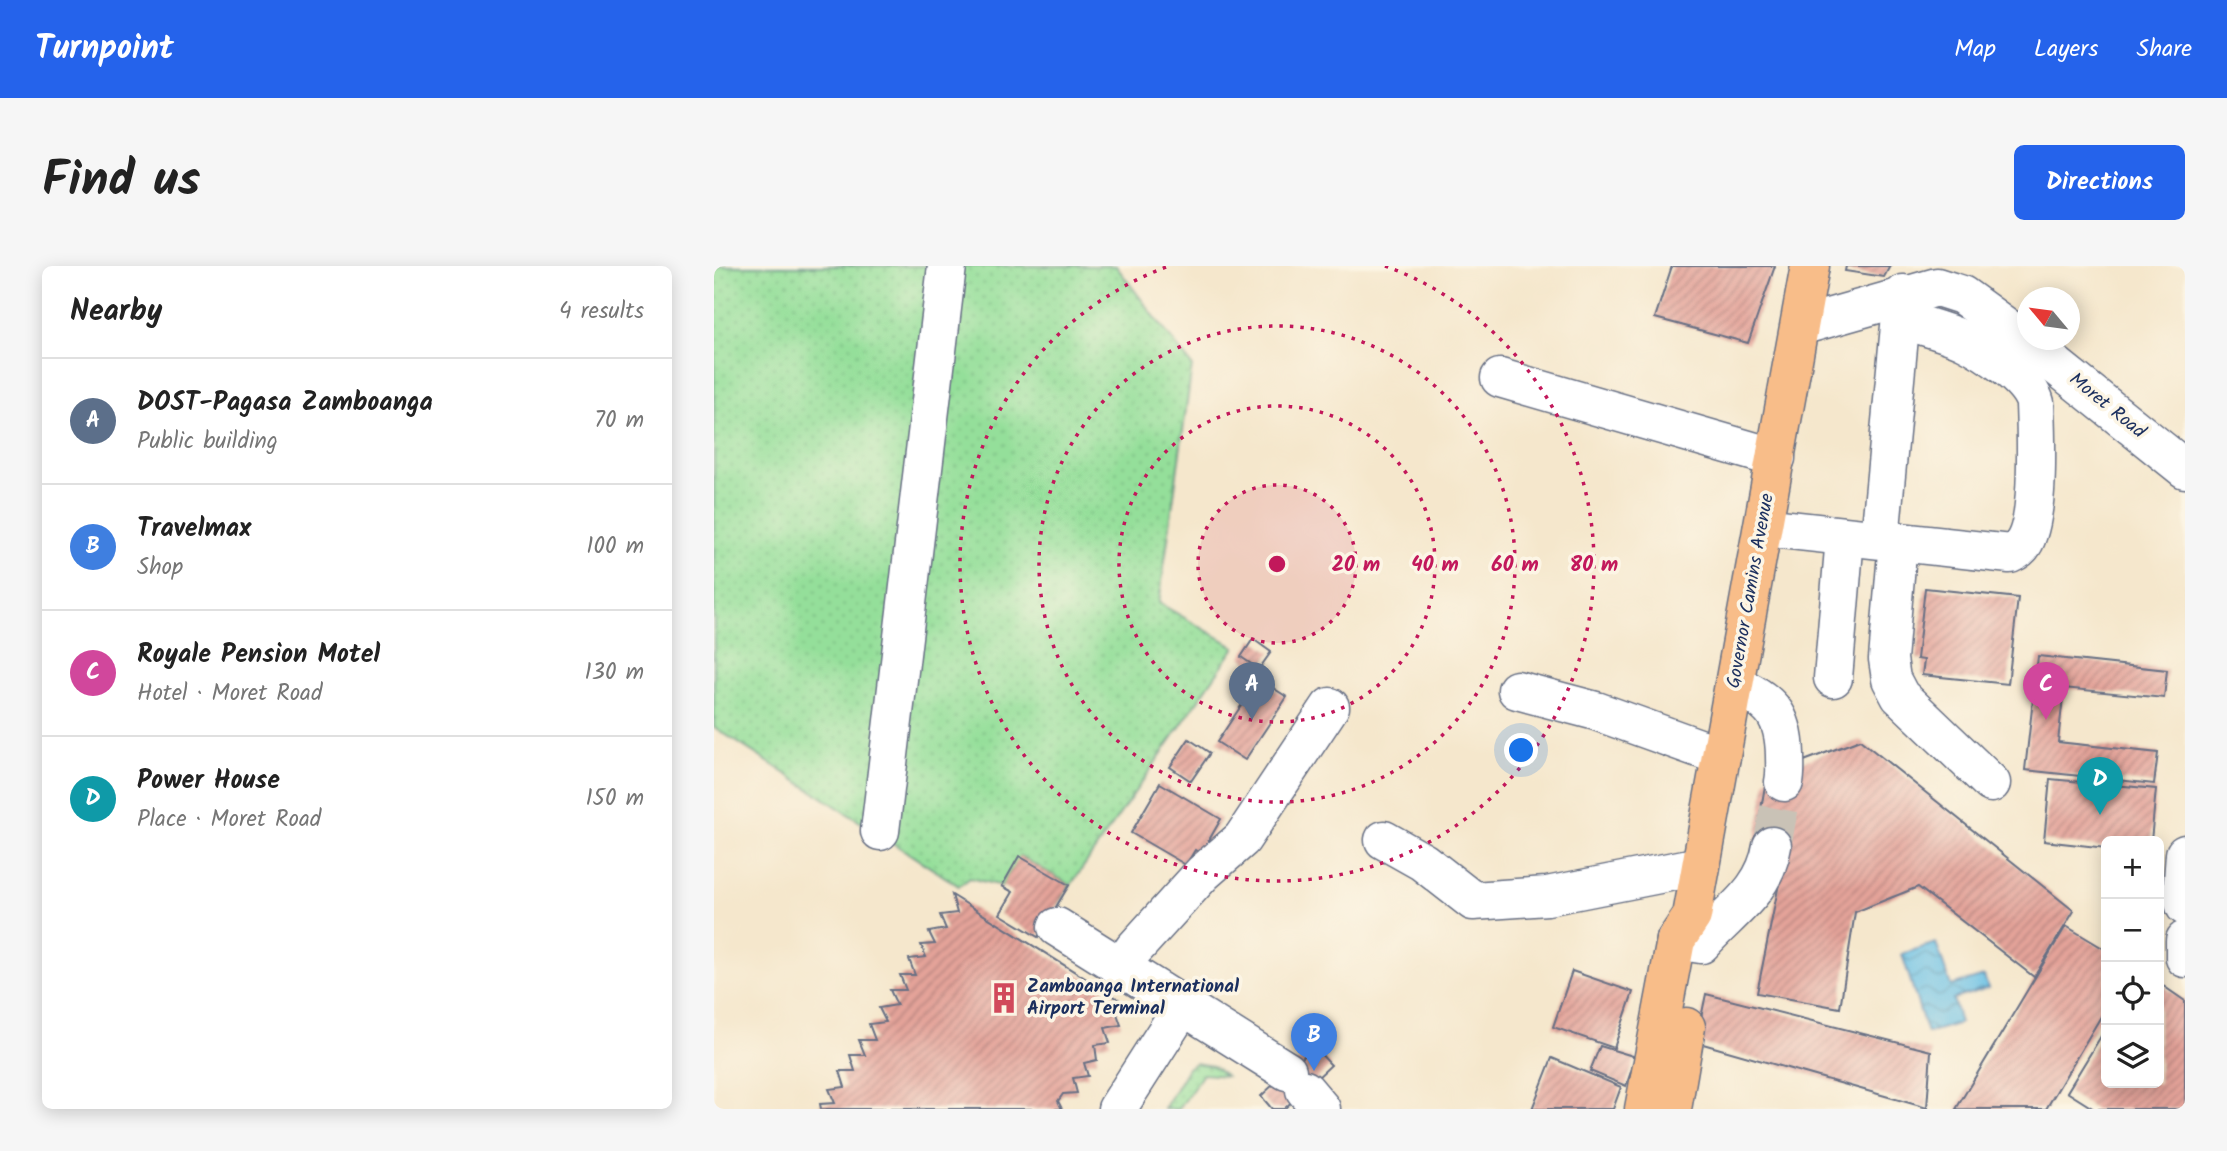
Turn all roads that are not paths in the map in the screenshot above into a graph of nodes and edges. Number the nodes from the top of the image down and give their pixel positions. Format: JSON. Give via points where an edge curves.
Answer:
{"nodes":[{"id":1,"x":947,"y":266,"type":"edge"},
{"id":2,"x":1810,"y":266,"type":"edge"},
{"id":3,"x":1907,"y":294,"type":"edge"},
{"id":4,"x":1800,"y":326,"type":"junction"},
{"id":5,"x":1500,"y":378,"type":"dead end"},
{"id":6,"x":1776,"y":458,"type":"junction"},
{"id":7,"x":2185,"y":469,"type":"edge"},
{"id":8,"x":1763,"y":527,"type":"junction"},
{"id":9,"x":1874,"y":539,"type":"junction"},
{"id":10,"x":1833,"y":678,"type":"dead end"},
{"id":11,"x":1734,"y":684,"type":"junction"},
{"id":12,"x":1517,"y":690,"type":"dead end"},
{"id":13,"x":1330,"y":707,"type":"dead end"},
{"id":14,"x":1721,"y":756,"type":"junction"},
{"id":15,"x":1784,"y":782,"type":"tunnel mouth"},
{"id":16,"x":1990,"y":783,"type":"dead end"},
{"id":17,"x":880,"y":831,"type":"dead end"},
{"id":18,"x":1384,"y":840,"type":"dead end"},
{"id":19,"x":1772,"y":846,"type":"tunnel mouth"},
{"id":20,"x":2185,"y":855,"type":"edge"},
{"id":21,"x":1700,"y":866,"type":"junction"},
{"id":22,"x":2185,"y":906,"type":"edge"},
{"id":23,"x":1057,"y":927,"type":"dead end"},
{"id":24,"x":1689,"y":933,"type":"junction"},
{"id":25,"x":2185,"y":940,"type":"edge"},
{"id":26,"x":2185,"y":958,"type":"edge"},
{"id":27,"x":1121,"y":967,"type":"junction"},
{"id":28,"x":1182,"y":1006,"type":"junction"},
{"id":29,"x":1304,"y":1090,"type":"edge"},
{"id":30,"x":1117,"y":1109,"type":"edge"},
{"id":31,"x":1644,"y":1109,"type":"edge"},
{"id":32,"x":1672,"y":1109,"type":"edge"}],
"edges":[{"from":1,"to":17,"type":"street"},
{"from":2,"to":4,"type":"main road","name":"Governor Camins Avenue"},
{"from":3,"to":4,"type":"street","name":"Moret Road"},
{"from":3,"to":7,"type":"street","name":"Moret Road","via":[[1937,288],[1962,295]]},
{"from":3,"to":9,"type":"street"},
{"from":3,"to":9,"type":"street","via":[[2020,378],[2033,393],[2036,478],[2029,531],[2023,544],[2010,554]]},
{"from":4,"to":6,"type":"main road","name":"Governor Camins Avenue"},
{"from":5,"to":6,"type":"street"},
{"from":6,"to":8,"type":"main road","name":"Governor Camins Avenue"},
{"from":8,"to":9,"type":"street"},
{"from":8,"to":11,"type":"main road","name":"Governor Camins Avenue"},
{"from":9,"to":10,"type":"street"},
{"from":9,"to":16,"type":"street","via":[[1891,679],[1900,696]]},
{"from":11,"to":14,"type":"main road","name":"Governor Camins Avenue"},
{"from":11,"to":15,"type":"street","via":[[1767,704],[1780,720]]},
{"from":12,"to":14,"type":"street","via":[[1596,711]]},
{"from":13,"to":27,"type":"street","via":[[1242,839],[1203,873]]},
{"from":14,"to":21,"type":"main road","name":"Governor Camins Avenue"},
{"from":18,"to":21,"type":"street","via":[[1423,862],[1473,901],[1547,896]]},
{"from":19,"to":24,"type":"street","via":[[1756,888],[1721,920]]},
{"from":20,"to":22,"type":"street"},
{"from":21,"to":24,"type":"main road","name":"Governor Camins Avenue"},
{"from":23,"to":27,"type":"street"},
{"from":24,"to":31,"type":"main road","name":"Governor Camins Avenue"},
{"from":24,"to":32,"type":"main road","name":"Governor Camins Avenue"},
{"from":25,"to":26,"type":"street"},
{"from":27,"to":28,"type":"street"},
{"from":28,"to":29,"type":"street"},
{"from":28,"to":30,"type":"street"}]}
